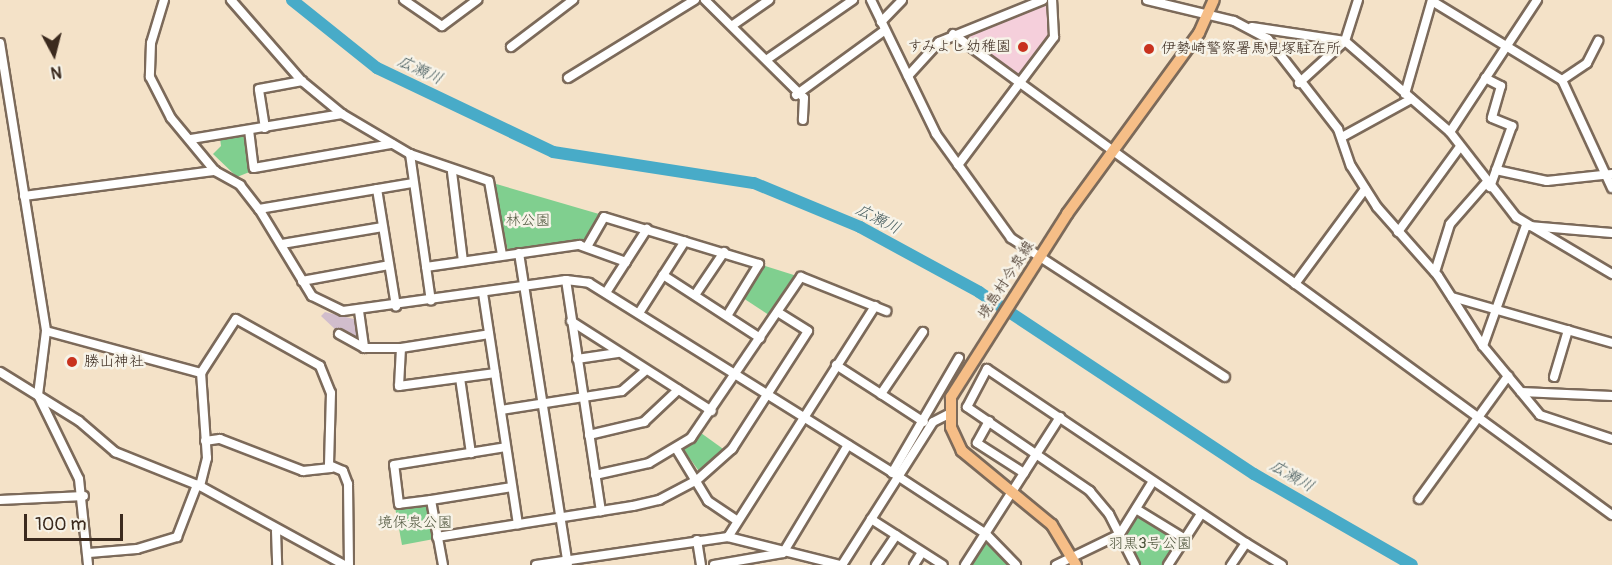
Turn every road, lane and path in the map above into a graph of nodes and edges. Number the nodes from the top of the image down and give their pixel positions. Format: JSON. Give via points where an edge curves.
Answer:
{"nodes":[{"id":1,"x":176,"y":0,"type":"edge"},
{"id":2,"x":231,"y":0,"type":"edge"},
{"id":3,"x":404,"y":0,"type":"edge"},
{"id":4,"x":477,"y":0,"type":"edge"},
{"id":5,"x":573,"y":0,"type":"edge"},
{"id":6,"x":695,"y":0,"type":"edge"},
{"id":7,"x":705,"y":0,"type":"edge"},
{"id":8,"x":769,"y":0,"type":"edge"},
{"id":9,"x":853,"y":0,"type":"edge"},
{"id":10,"x":871,"y":0,"type":"edge"},
{"id":11,"x":902,"y":0,"type":"edge"},
{"id":12,"x":1042,"y":0,"type":"edge"},
{"id":13,"x":1052,"y":0,"type":"edge"},
{"id":14,"x":1147,"y":0,"type":"edge"},
{"id":15,"x":1179,"y":0,"type":"edge"},
{"id":16,"x":1214,"y":0,"type":"edge"},
{"id":17,"x":1358,"y":0,"type":"edge"},
{"id":18,"x":1537,"y":0,"type":"edge"},
{"id":19,"x":164,"y":1,"type":"edge"},
{"id":20,"x":1432,"y":2,"type":"edge"},
{"id":21,"x":1178,"y":10,"type":"junction"},
{"id":22,"x":1208,"y":16,"type":"junction"},
{"id":23,"x":733,"y":25,"type":"junction"},
{"id":24,"x":883,"y":26,"type":"junction"},
{"id":25,"x":1252,"y":27,"type":"junction"},
{"id":26,"x":953,"y":34,"type":"junction"},
{"id":27,"x":1345,"y":41,"type":"junction"},
{"id":28,"x":1598,"y":41,"type":"dead end"},
{"id":29,"x":0,"y":43,"type":"edge"},
{"id":30,"x":511,"y":47,"type":"dead end"},
{"id":31,"x":1507,"y":47,"type":"junction"},
{"id":32,"x":769,"y":58,"type":"junction"},
{"id":33,"x":908,"y":76,"type":"junction"},
{"id":34,"x":568,"y":78,"type":"dead end"},
{"id":35,"x":1485,"y":78,"type":"junction"},
{"id":36,"x":1562,"y":80,"type":"junction"},
{"id":37,"x":302,"y":81,"type":"junction"},
{"id":38,"x":1299,"y":83,"type":"junction"},
{"id":39,"x":1018,"y":84,"type":"junction"},
{"id":40,"x":796,"y":95,"type":"junction"},
{"id":41,"x":1408,"y":97,"type":"junction"},
{"id":42,"x":342,"y":114,"type":"junction"},
{"id":43,"x":803,"y":120,"type":"dead end"},
{"id":44,"x":265,"y":128,"type":"junction"},
{"id":45,"x":249,"y":130,"type":"junction"},
{"id":46,"x":1450,"y":132,"type":"junction"},
{"id":47,"x":1342,"y":137,"type":"junction"},
{"id":48,"x":191,"y":139,"type":"junction"},
{"id":49,"x":392,"y":144,"type":"junction"},
{"id":50,"x":1459,"y":148,"type":"junction"},
{"id":51,"x":1111,"y":152,"type":"junction"},
{"id":52,"x":410,"y":154,"type":"junction"},
{"id":53,"x":958,"y":165,"type":"junction"},
{"id":54,"x":1496,"y":170,"type":"junction"},
{"id":55,"x":214,"y":171,"type":"junction"},
{"id":56,"x":452,"y":172,"type":"junction"},
{"id":57,"x":1610,"y":176,"type":"edge"},
{"id":58,"x":412,"y":183,"type":"junction"},
{"id":59,"x":1488,"y":185,"type":"junction"},
{"id":60,"x":1612,"y":188,"type":"edge"},
{"id":61,"x":377,"y":189,"type":"junction"},
{"id":62,"x":1365,"y":189,"type":"junction"},
{"id":63,"x":24,"y":196,"type":"junction"},
{"id":64,"x":259,"y":209,"type":"junction"},
{"id":65,"x":1526,"y":225,"type":"junction"},
{"id":66,"x":383,"y":227,"type":"junction"},
{"id":67,"x":647,"y":229,"type":"junction"},
{"id":68,"x":1398,"y":232,"type":"junction"},
{"id":69,"x":1612,"y":233,"type":"edge"},
{"id":70,"x":685,"y":240,"type":"junction"},
{"id":71,"x":282,"y":244,"type":"junction"},
{"id":72,"x":588,"y":245,"type":"junction"},
{"id":73,"x":724,"y":252,"type":"junction"},
{"id":74,"x":519,"y":253,"type":"junction"},
{"id":75,"x":502,"y":255,"type":"junction"},
{"id":76,"x":464,"y":261,"type":"junction"},
{"id":77,"x":1035,"y":261,"type":"junction"},
{"id":78,"x":626,"y":262,"type":"junction"},
{"id":79,"x":389,"y":265,"type":"junction"},
{"id":80,"x":426,"y":267,"type":"junction"},
{"id":81,"x":1434,"y":272,"type":"junction"},
{"id":82,"x":1612,"y":274,"type":"edge"},
{"id":83,"x":663,"y":275,"type":"junction"},
{"id":84,"x":566,"y":280,"type":"junction"},
{"id":85,"x":302,"y":281,"type":"junction"},
{"id":86,"x":1295,"y":284,"type":"junction"},
{"id":87,"x":524,"y":286,"type":"junction"},
{"id":88,"x":607,"y":291,"type":"junction"},
{"id":89,"x":483,"y":293,"type":"junction"},
{"id":90,"x":695,"y":295,"type":"junction"},
{"id":91,"x":1452,"y":297,"type":"junction"},
{"id":92,"x":431,"y":301,"type":"junction"},
{"id":93,"x":396,"y":306,"type":"junction"},
{"id":94,"x":875,"y":306,"type":"junction"},
{"id":95,"x":1496,"y":310,"type":"junction"},
{"id":96,"x":359,"y":311,"type":"junction"},
{"id":97,"x":886,"y":311,"type":"dead end"},
{"id":98,"x":777,"y":312,"type":"junction"},
{"id":99,"x":639,"y":313,"type":"junction"},
{"id":100,"x":727,"y":316,"type":"junction"},
{"id":101,"x":571,"y":321,"type":"junction"},
{"id":102,"x":1569,"y":330,"type":"junction"},
{"id":103,"x":46,"y":331,"type":"junction"},
{"id":104,"x":923,"y":332,"type":"dead end"},
{"id":105,"x":339,"y":334,"type":"dead end"},
{"id":106,"x":489,"y":334,"type":"junction"},
{"id":107,"x":759,"y":338,"type":"junction"},
{"id":108,"x":1612,"y":343,"type":"edge"},
{"id":109,"x":1483,"y":346,"type":"junction"},
{"id":110,"x":364,"y":348,"type":"junction"},
{"id":111,"x":401,"y":348,"type":"junction"},
{"id":112,"x":618,"y":353,"type":"junction"},
{"id":113,"x":959,"y":358,"type":"dead end"},
{"id":114,"x":577,"y":359,"type":"junction"},
{"id":115,"x":836,"y":365,"type":"junction"},
{"id":116,"x":646,"y":370,"type":"junction"},
{"id":117,"x":0,"y":372,"type":"edge"},
{"id":118,"x":201,"y":373,"type":"junction"},
{"id":119,"x":495,"y":373,"type":"junction"},
{"id":120,"x":736,"y":375,"type":"junction"},
{"id":121,"x":1508,"y":376,"type":"junction"},
{"id":122,"x":1225,"y":377,"type":"dead end"},
{"id":123,"x":1554,"y":377,"type":"dead end"},
{"id":124,"x":460,"y":378,"type":"junction"},
{"id":125,"x":678,"y":390,"type":"junction"},
{"id":126,"x":1521,"y":392,"type":"junction"},
{"id":127,"x":881,"y":394,"type":"junction"},
{"id":128,"x":769,"y":395,"type":"junction"},
{"id":129,"x":38,"y":396,"type":"junction"},
{"id":130,"x":1612,"y":396,"type":"edge"},
{"id":131,"x":583,"y":397,"type":"junction"},
{"id":132,"x":542,"y":404,"type":"junction"},
{"id":133,"x":501,"y":410,"type":"junction"},
{"id":134,"x":712,"y":411,"type":"junction"},
{"id":135,"x":949,"y":414,"type":"junction"},
{"id":136,"x":802,"y":417,"type":"junction"},
{"id":137,"x":1060,"y":417,"type":"junction"},
{"id":138,"x":1479,"y":417,"type":"junction"},
{"id":139,"x":989,"y":421,"type":"junction"},
{"id":140,"x":924,"y":422,"type":"junction"},
{"id":141,"x":589,"y":435,"type":"junction"},
{"id":142,"x":1612,"y":439,"type":"edge"},
{"id":143,"x":205,"y":441,"type":"junction"},
{"id":144,"x":848,"y":445,"type":"junction"},
{"id":145,"x":506,"y":447,"type":"junction"},
{"id":146,"x":677,"y":450,"type":"junction"},
{"id":147,"x":1037,"y":452,"type":"junction"},
{"id":148,"x":471,"y":453,"type":"junction"},
{"id":149,"x":331,"y":468,"type":"junction"},
{"id":150,"x":1024,"y":473,"type":"junction"},
{"id":151,"x":595,"y":475,"type":"junction"},
{"id":152,"x":896,"y":475,"type":"junction"},
{"id":153,"x":697,"y":480,"type":"junction"},
{"id":154,"x":1153,"y":481,"type":"junction"},
{"id":155,"x":199,"y":485,"type":"junction"},
{"id":156,"x":512,"y":487,"type":"junction"},
{"id":157,"x":1013,"y":489,"type":"junction"},
{"id":158,"x":84,"y":496,"type":"junction"},
{"id":159,"x":1419,"y":499,"type":"dead end"},
{"id":160,"x":0,"y":500,"type":"edge"},
{"id":161,"x":431,"y":500,"type":"junction"},
{"id":162,"x":1137,"y":508,"type":"junction"},
{"id":163,"x":601,"y":512,"type":"junction"},
{"id":164,"x":1201,"y":514,"type":"junction"},
{"id":165,"x":1612,"y":515,"type":"edge"},
{"id":166,"x":560,"y":518,"type":"junction"},
{"id":167,"x":735,"y":519,"type":"junction"},
{"id":168,"x":871,"y":519,"type":"junction"},
{"id":169,"x":518,"y":524,"type":"junction"},
{"id":170,"x":276,"y":531,"type":"junction"},
{"id":171,"x":986,"y":534,"type":"junction"},
{"id":172,"x":1120,"y":534,"type":"junction"},
{"id":173,"x":896,"y":535,"type":"junction"},
{"id":174,"x":437,"y":537,"type":"junction"},
{"id":175,"x":728,"y":537,"type":"junction"},
{"id":176,"x":1185,"y":539,"type":"junction"},
{"id":177,"x":697,"y":540,"type":"junction"},
{"id":178,"x":1246,"y":543,"type":"junction"},
{"id":179,"x":922,"y":552,"type":"junction"},
{"id":180,"x":89,"y":553,"type":"junction"},
{"id":181,"x":783,"y":553,"type":"junction"},
{"id":182,"x":1074,"y":562,"type":"edge"},
{"id":183,"x":568,"y":563,"type":"edge"},
{"id":184,"x":88,"y":565,"type":"edge"},
{"id":185,"x":277,"y":565,"type":"edge"},
{"id":186,"x":344,"y":565,"type":"edge"},
{"id":187,"x":349,"y":565,"type":"edge"},
{"id":188,"x":443,"y":565,"type":"edge"},
{"id":189,"x":536,"y":565,"type":"edge"},
{"id":190,"x":700,"y":565,"type":"edge"},
{"id":191,"x":714,"y":565,"type":"edge"},
{"id":192,"x":841,"y":565,"type":"edge"},
{"id":193,"x":876,"y":565,"type":"edge"},
{"id":194,"x":914,"y":565,"type":"edge"},
{"id":195,"x":943,"y":565,"type":"edge"},
{"id":196,"x":965,"y":565,"type":"edge"},
{"id":197,"x":1016,"y":565,"type":"edge"},
{"id":198,"x":1056,"y":565,"type":"edge"},
{"id":199,"x":1135,"y":565,"type":"edge"},
{"id":200,"x":1168,"y":565,"type":"edge"},
{"id":201,"x":1231,"y":565,"type":"edge"},
{"id":202,"x":1282,"y":565,"type":"edge"}],
"edges":[{"from":1,"to":19,"type":"street"},
{"from":2,"to":37,"type":"street"},
{"from":3,"to":4,"type":"street","via":[[442,26]]},
{"from":5,"to":30,"type":"street"},
{"from":6,"to":34,"type":"street"},
{"from":7,"to":23,"type":"street"},
{"from":8,"to":23,"type":"street"},
{"from":9,"to":32,"type":"street"},
{"from":10,"to":24,"type":"street"},
{"from":11,"to":24,"type":"street"},
{"from":12,"to":26,"type":"street"},
{"from":13,"to":39,"type":"street","via":[[1054,37]]},
{"from":14,"to":21,"type":"street"},
{"from":15,"to":21,"type":"street"},
{"from":16,"to":22,"type":"main road","name":"境島村今泉線"},
{"from":17,"to":27,"type":"street"},
{"from":18,"to":31,"type":"street"},
{"from":19,"to":48,"type":"street","via":[[151,43],[150,77],[171,118]]},
{"from":20,"to":31,"type":"street"},
{"from":20,"to":41,"type":"street"},
{"from":21,"to":22,"type":"street"},
{"from":22,"to":25,"type":"street"},
{"from":22,"to":51,"type":"main road","name":"境島村今泉線"},
{"from":23,"to":32,"type":"street"},
{"from":24,"to":33,"type":"street"},
{"from":24,"to":40,"type":"street"},
{"from":25,"to":27,"type":"street"},
{"from":25,"to":38,"type":"street","via":[[1268,39]]},
{"from":26,"to":33,"type":"street","via":[[939,42]]},
{"from":26,"to":39,"type":"street"},
{"from":27,"to":38,"type":"street"},
{"from":27,"to":41,"type":"street"},
{"from":28,"to":36,"type":"street","via":[[1587,63]]},
{"from":29,"to":63,"type":"street"},
{"from":31,"to":35,"type":"street"},
{"from":31,"to":36,"type":"street"},
{"from":32,"to":40,"type":"street"},
{"from":33,"to":53,"type":"street"},
{"from":35,"to":46,"type":"street"},
{"from":35,"to":54,"type":"street","via":[[1501,86],[1492,118],[1512,126]]},
{"from":36,"to":57,"type":"street"},
{"from":37,"to":42,"type":"street"},
{"from":37,"to":44,"type":"street","via":[[259,89]]},
{"from":38,"to":47,"type":"street"},
{"from":39,"to":51,"type":"street"},
{"from":39,"to":53,"type":"street"},
{"from":40,"to":43,"type":"street","via":[[804,98]]},
{"from":41,"to":46,"type":"street"},
{"from":41,"to":47,"type":"street"},
{"from":42,"to":44,"type":"street"},
{"from":42,"to":49,"type":"street"},
{"from":44,"to":45,"type":"street"},
{"from":45,"to":48,"type":"street"},
{"from":45,"to":49,"type":"street","via":[[254,168]]},
{"from":46,"to":50,"type":"street"},
{"from":47,"to":62,"type":"street"},
{"from":48,"to":55,"type":"street"},
{"from":49,"to":52,"type":"street"},
{"from":50,"to":59,"type":"street"},
{"from":50,"to":68,"type":"street"},
{"from":51,"to":77,"type":"main road","name":"境島村今泉線"},
{"from":51,"to":86,"type":"street"},
{"from":52,"to":56,"type":"street"},
{"from":52,"to":58,"type":"street"},
{"from":53,"to":77,"type":"street","via":[[1011,238]]},
{"from":54,"to":57,"type":"street","via":[[1547,181]]},
{"from":54,"to":59,"type":"street"},
{"from":55,"to":63,"type":"street"},
{"from":55,"to":64,"type":"street","via":[[240,185]]},
{"from":56,"to":75,"type":"street","via":[[489,182]]},
{"from":56,"to":76,"type":"street"},
{"from":57,"to":60,"type":"street"},
{"from":58,"to":61,"type":"street"},
{"from":58,"to":80,"type":"street"},
{"from":59,"to":65,"type":"street"},
{"from":59,"to":81,"type":"street","via":[[1450,224]]},
{"from":61,"to":64,"type":"street"},
{"from":61,"to":66,"type":"street"},
{"from":62,"to":68,"type":"street"},
{"from":62,"to":86,"type":"street"},
{"from":63,"to":103,"type":"street"},
{"from":64,"to":71,"type":"street"},
{"from":65,"to":69,"type":"street"},
{"from":65,"to":82,"type":"street"},
{"from":65,"to":95,"type":"street"},
{"from":66,"to":71,"type":"street"},
{"from":66,"to":79,"type":"street"},
{"from":67,"to":70,"type":"street"},
{"from":67,"to":72,"type":"street","via":[[604,217]]},
{"from":67,"to":78,"type":"street"},
{"from":68,"to":81,"type":"street"},
{"from":70,"to":73,"type":"street"},
{"from":70,"to":83,"type":"street"},
{"from":71,"to":85,"type":"street"},
{"from":72,"to":74,"type":"street"},
{"from":72,"to":78,"type":"street"},
{"from":73,"to":90,"type":"street"},
{"from":73,"to":100,"type":"street","via":[[759,264]]},
{"from":74,"to":75,"type":"street"},
{"from":74,"to":87,"type":"street"},
{"from":75,"to":76,"type":"street"},
{"from":76,"to":80,"type":"street"},
{"from":77,"to":122,"type":"street","via":[[1133,314]]},
{"from":77,"to":135,"type":"main road","name":"境島村今泉線","via":[[954,390]]},
{"from":78,"to":88,"type":"street"},
{"from":79,"to":85,"type":"street"},
{"from":79,"to":93,"type":"street"},
{"from":80,"to":92,"type":"street"},
{"from":81,"to":91,"type":"street"},
{"from":83,"to":90,"type":"street"},
{"from":83,"to":99,"type":"street"},
{"from":84,"to":87,"type":"street"},
{"from":84,"to":88,"type":"street"},
{"from":84,"to":101,"type":"street"},
{"from":85,"to":96,"type":"street","via":[[325,305]]},
{"from":86,"to":138,"type":"street"},
{"from":87,"to":89,"type":"street"},
{"from":87,"to":132,"type":"street"},
{"from":88,"to":99,"type":"street"},
{"from":89,"to":92,"type":"street"},
{"from":89,"to":106,"type":"street"},
{"from":90,"to":100,"type":"street"},
{"from":91,"to":95,"type":"street"},
{"from":91,"to":109,"type":"street"},
{"from":92,"to":93,"type":"street"},
{"from":93,"to":96,"type":"street"},
{"from":94,"to":97,"type":"street"},
{"from":94,"to":98,"type":"street","via":[[801,277]]},
{"from":94,"to":115,"type":"street"},
{"from":95,"to":102,"type":"street"},
{"from":95,"to":109,"type":"street"},
{"from":96,"to":110,"type":"street"},
{"from":98,"to":107,"type":"street"},
{"from":98,"to":128,"type":"street","via":[[808,331]]},
{"from":99,"to":120,"type":"street"},
{"from":100,"to":107,"type":"street"},
{"from":101,"to":112,"type":"street"},
{"from":101,"to":114,"type":"street"},
{"from":102,"to":108,"type":"street"},
{"from":102,"to":123,"type":"street"},
{"from":103,"to":118,"type":"street"},
{"from":103,"to":129,"type":"street"},
{"from":104,"to":127,"type":"street"},
{"from":105,"to":110,"type":"street"},
{"from":106,"to":111,"type":"street"},
{"from":106,"to":119,"type":"street"},
{"from":107,"to":120,"type":"street"},
{"from":109,"to":121,"type":"street"},
{"from":110,"to":111,"type":"street"},
{"from":111,"to":124,"type":"street","via":[[399,387]]},
{"from":112,"to":114,"type":"street"},
{"from":112,"to":116,"type":"street"},
{"from":113,"to":140,"type":"street"},
{"from":114,"to":131,"type":"street"},
{"from":115,"to":127,"type":"street"},
{"from":115,"to":136,"type":"street"},
{"from":116,"to":125,"type":"street"},
{"from":116,"to":131,"type":"street","via":[[622,391]]},
{"from":117,"to":129,"type":"street"},
{"from":118,"to":143,"type":"street"},
{"from":118,"to":149,"type":"street","via":[[236,319],[318,363],[331,393],[326,421]]},
{"from":119,"to":124,"type":"street"},
{"from":119,"to":133,"type":"street"},
{"from":120,"to":128,"type":"street"},
{"from":120,"to":134,"type":"street"},
{"from":121,"to":126,"type":"street"},
{"from":121,"to":138,"type":"street"},
{"from":124,"to":148,"type":"street"},
{"from":125,"to":134,"type":"street"},
{"from":125,"to":141,"type":"street","via":[[644,422]]},
{"from":126,"to":130,"type":"street"},
{"from":126,"to":142,"type":"street","via":[[1549,422]]},
{"from":127,"to":140,"type":"street"},
{"from":128,"to":136,"type":"street"},
{"from":128,"to":153,"type":"street","via":[[732,449]]},
{"from":129,"to":155,"type":"street","via":[[115,452]]},
{"from":129,"to":158,"type":"street"},
{"from":131,"to":132,"type":"street"},
{"from":131,"to":141,"type":"street"},
{"from":132,"to":133,"type":"street"},
{"from":132,"to":166,"type":"street"},
{"from":133,"to":145,"type":"street"},
{"from":134,"to":146,"type":"street"},
{"from":135,"to":152,"type":"street","via":[[933,422]]},
{"from":135,"to":157,"type":"main road","via":[[962,451]]},
{"from":136,"to":144,"type":"street"},
{"from":136,"to":167,"type":"street"},
{"from":137,"to":139,"type":"street","via":[[988,369],[967,406]]},
{"from":137,"to":147,"type":"street"},
{"from":137,"to":154,"type":"street"},
{"from":138,"to":159,"type":"street"},
{"from":138,"to":165,"type":"street"},
{"from":139,"to":147,"type":"street"},
{"from":139,"to":150,"type":"street","via":[[977,443]]},
{"from":140,"to":152,"type":"street"},
{"from":141,"to":151,"type":"street"},
{"from":143,"to":149,"type":"street","via":[[220,439],[303,471]]},
{"from":143,"to":155,"type":"street"},
{"from":144,"to":152,"type":"street"},
{"from":144,"to":181,"type":"street"},
{"from":145,"to":148,"type":"street"},
{"from":145,"to":156,"type":"street"},
{"from":146,"to":151,"type":"street","via":[[649,464]]},
{"from":146,"to":153,"type":"street"},
{"from":147,"to":150,"type":"street"},
{"from":147,"to":172,"type":"street","via":[[1090,491]]},
{"from":148,"to":161,"type":"street","via":[[394,465],[399,504]]},
{"from":149,"to":187,"type":"street","via":[[343,471],[348,484]]},
{"from":150,"to":157,"type":"street"},
{"from":151,"to":163,"type":"street"},
{"from":152,"to":168,"type":"street"},
{"from":152,"to":171,"type":"street"},
{"from":153,"to":163,"type":"street","via":[[659,501]]},
{"from":153,"to":167,"type":"street","via":[[708,501]]},
{"from":154,"to":162,"type":"street"},
{"from":154,"to":164,"type":"street"},
{"from":155,"to":170,"type":"street"},
{"from":155,"to":180,"type":"street","via":[[177,537],[137,549]]},
{"from":156,"to":161,"type":"street"},
{"from":156,"to":169,"type":"street"},
{"from":157,"to":171,"type":"street"},
{"from":157,"to":182,"type":"main road","via":[[1053,525]]},
{"from":158,"to":160,"type":"street"},
{"from":158,"to":180,"type":"street"},
{"from":161,"to":174,"type":"street"},
{"from":162,"to":172,"type":"street"},
{"from":162,"to":176,"type":"street"},
{"from":163,"to":166,"type":"street"},
{"from":164,"to":176,"type":"street"},
{"from":164,"to":178,"type":"street"},
{"from":166,"to":169,"type":"street"},
{"from":166,"to":183,"type":"street"},
{"from":167,"to":175,"type":"street"},
{"from":168,"to":173,"type":"street"},
{"from":168,"to":192,"type":"street"},
{"from":169,"to":174,"type":"street"},
{"from":170,"to":185,"type":"street"},
{"from":170,"to":186,"type":"street"},
{"from":171,"to":196,"type":"street"},
{"from":171,"to":197,"type":"street"},
{"from":172,"to":182,"type":"street"},
{"from":172,"to":199,"type":"street"},
{"from":173,"to":179,"type":"street"},
{"from":173,"to":193,"type":"street"},
{"from":174,"to":188,"type":"street"},
{"from":175,"to":177,"type":"street"},
{"from":175,"to":181,"type":"street"},
{"from":176,"to":200,"type":"street"},
{"from":177,"to":183,"type":"street"},
{"from":177,"to":190,"type":"street"},
{"from":178,"to":201,"type":"street"},
{"from":178,"to":202,"type":"street"},
{"from":179,"to":194,"type":"street"},
{"from":179,"to":195,"type":"street"},
{"from":180,"to":184,"type":"street"},
{"from":181,"to":191,"type":"street"},
{"from":181,"to":192,"type":"street"},
{"from":182,"to":198,"type":"street"},
{"from":183,"to":189,"type":"street"}]}
